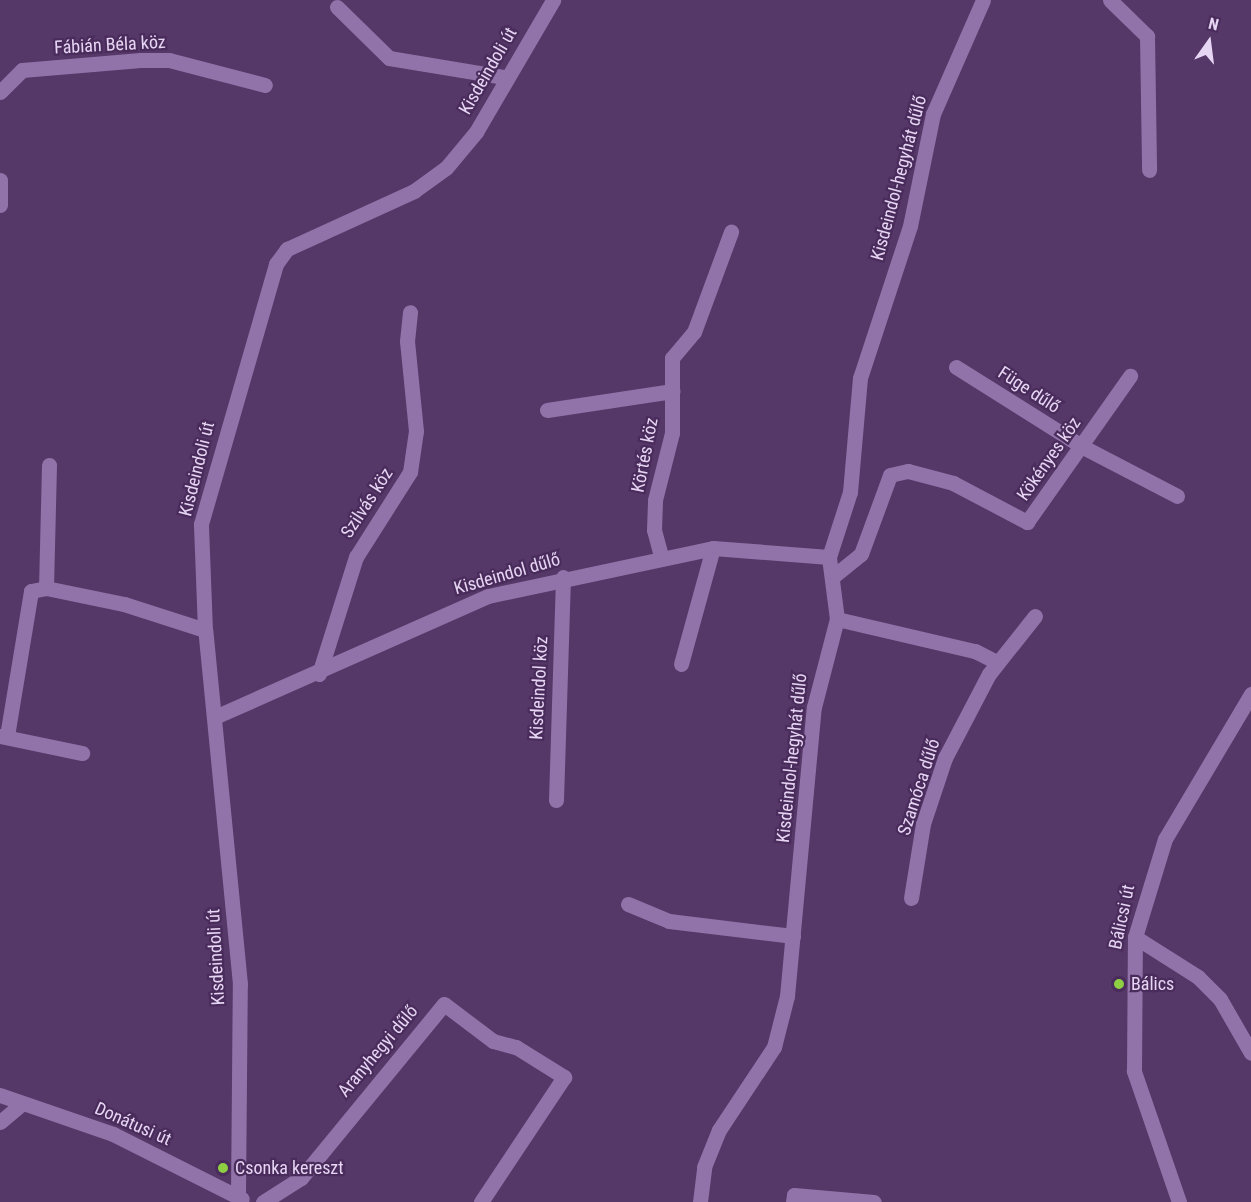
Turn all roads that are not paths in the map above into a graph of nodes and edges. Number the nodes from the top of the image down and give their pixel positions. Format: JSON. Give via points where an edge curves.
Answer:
{"nodes":[{"id":1,"x":553,"y":0,"type":"edge"},
{"id":2,"x":983,"y":0,"type":"edge"},
{"id":3,"x":1110,"y":0,"type":"edge"},
{"id":4,"x":337,"y":8,"type":"dead end"},
{"id":5,"x":504,"y":77,"type":"junction"},
{"id":6,"x":265,"y":85,"type":"dead end"},
{"id":7,"x":0,"y":92,"type":"edge"},
{"id":8,"x":1149,"y":170,"type":"dead end"},
{"id":9,"x":0,"y":180,"type":"edge"},
{"id":10,"x":0,"y":205,"type":"edge"},
{"id":11,"x":731,"y":232,"type":"dead end"},
{"id":12,"x":410,"y":312,"type":"dead end"},
{"id":13,"x":956,"y":367,"type":"dead end"},
{"id":14,"x":1130,"y":375,"type":"dead end"},
{"id":15,"x":673,"y":391,"type":"junction"},
{"id":16,"x":547,"y":410,"type":"dead end"},
{"id":17,"x":1083,"y":447,"type":"junction"},
{"id":18,"x":49,"y":465,"type":"dead end"},
{"id":19,"x":1177,"y":496,"type":"dead end"},
{"id":20,"x":713,"y":548,"type":"junction"},
{"id":21,"x":661,"y":556,"type":"junction"},
{"id":22,"x":829,"y":557,"type":"junction"},
{"id":23,"x":835,"y":575,"type":"junction"},
{"id":24,"x":563,"y":577,"type":"junction"},
{"id":25,"x":46,"y":588,"type":"junction"},
{"id":26,"x":1035,"y":616,"type":"dead end"},
{"id":27,"x":837,"y":620,"type":"junction"},
{"id":28,"x":205,"y":630,"type":"junction"},
{"id":29,"x":997,"y":662,"type":"junction"},
{"id":30,"x":681,"y":664,"type":"dead end"},
{"id":31,"x":319,"y":674,"type":"junction"},
{"id":32,"x":1251,"y":694,"type":"edge"},
{"id":33,"x":217,"y":716,"type":"junction"},
{"id":34,"x":3,"y":736,"type":"edge"},
{"id":35,"x":82,"y":753,"type":"dead end"},
{"id":36,"x":556,"y":800,"type":"dead end"},
{"id":37,"x":911,"y":898,"type":"dead end"},
{"id":38,"x":628,"y":904,"type":"dead end"},
{"id":39,"x":793,"y":936,"type":"junction"},
{"id":40,"x":1135,"y":937,"type":"junction"},
{"id":41,"x":1251,"y":1053,"type":"edge"},
{"id":42,"x":0,"y":1095,"type":"edge"},
{"id":43,"x":20,"y":1105,"type":"junction"},
{"id":44,"x":0,"y":1122,"type":"edge"},
{"id":45,"x":241,"y":1198,"type":"edge"},
{"id":46,"x":263,"y":1202,"type":"edge"},
{"id":47,"x":481,"y":1202,"type":"edge"},
{"id":48,"x":700,"y":1202,"type":"edge"},
{"id":49,"x":794,"y":1202,"type":"edge"},
{"id":50,"x":874,"y":1202,"type":"edge"},
{"id":51,"x":1179,"y":1202,"type":"edge"}],
"edges":[{"from":1,"to":5,"type":"street","name":"Kisdeindoli út"},
{"from":2,"to":22,"type":"street","name":"Kisdeindol-hegyhát dűlő","via":[[933,114],[910,226],[860,378],[850,492]]},
{"from":3,"to":8,"type":"street","via":[[1147,36]]},
{"from":4,"to":5,"type":"street","via":[[390,58]]},
{"from":5,"to":28,"type":"street","name":"Kisdeindoli út","via":[[476,132],[446,168],[414,191],[287,249],[276,264],[201,524]]},
{"from":6,"to":7,"type":"street","name":"Fábián Béla köz","via":[[169,60],[141,60],[22,70]]},
{"from":9,"to":10,"type":"street"},
{"from":11,"to":15,"type":"street","name":"Körtés köz","via":[[694,332],[672,358]]},
{"from":12,"to":31,"type":"street","name":"Szilvás köz","via":[[407,341],[416,431],[410,472],[356,556]]},
{"from":13,"to":17,"type":"street","name":"Füge dűlő"},
{"from":14,"to":17,"type":"street","name":"Kökényes köz"},
{"from":15,"to":16,"type":"street"},
{"from":15,"to":21,"type":"street","name":"Körtés köz","via":[[672,433],[655,500],[654,530]]},
{"from":17,"to":19,"type":"street","name":"Füge dűlő"},
{"from":17,"to":23,"type":"street","name":"Kökényes köz","via":[[1027,522],[954,483],[908,471],[890,475],[861,554]]},
{"from":18,"to":25,"type":"street"},
{"from":20,"to":21,"type":"street","name":"Kisdeindol dűlő"},
{"from":20,"to":22,"type":"street","name":"Kisdeindol dűlő"},
{"from":20,"to":30,"type":"street"},
{"from":21,"to":24,"type":"street","name":"Kisdeindol dűlő"},
{"from":22,"to":23,"type":"street","name":"Kisdeindol-hegyhát dűlő"},
{"from":23,"to":27,"type":"street","name":"Kisdeindol-hegyhát dűlő"},
{"from":24,"to":31,"type":"street","name":"Kisdeindol dűlő","via":[[441,614]]},
{"from":24,"to":36,"type":"street","name":"Kisdeindol köz"},
{"from":25,"to":28,"type":"street","via":[[124,604]]},
{"from":25,"to":34,"type":"street","via":[[31,591]]},
{"from":26,"to":29,"type":"street","name":"Szamóca dűlő"},
{"from":27,"to":29,"type":"street","via":[[975,651]]},
{"from":27,"to":39,"type":"street","name":"Kisdeindol-hegyhát dűlő","via":[[814,707]]},
{"from":28,"to":33,"type":"street","name":"Kisdeindoli út"},
{"from":29,"to":37,"type":"street","name":"Szamóca dűlő","via":[[945,758],[923,824]]},
{"from":31,"to":33,"type":"street","name":"Kisdeindol dűlő"},
{"from":32,"to":40,"type":"street","name":"Bálicsi út","via":[[1165,839]]},
{"from":33,"to":45,"type":"street","name":"Kisdeindoli út","via":[[240,984]]},
{"from":34,"to":35,"type":"street"},
{"from":38,"to":39,"type":"street","via":[[669,921]]},
{"from":39,"to":48,"type":"street","name":"Kisdeindol-hegyhát dűlő","via":[[787,996],[774,1047],[719,1130],[704,1167]]},
{"from":40,"to":41,"type":"street","via":[[1198,977],[1220,999]]},
{"from":40,"to":51,"type":"street","name":"Bálicsi út","via":[[1134,1071]]},
{"from":42,"to":43,"type":"street","name":"Donátusi út"},
{"from":43,"to":44,"type":"street"},
{"from":43,"to":45,"type":"street","name":"Donátusi út","via":[[113,1134]]},
{"from":46,"to":47,"type":"street","name":"Aranyhegyi dűlő","via":[[301,1178],[444,1004],[493,1041],[516,1047],[564,1077]]},
{"from":49,"to":50,"type":"street","via":[[794,1195]]}]}
